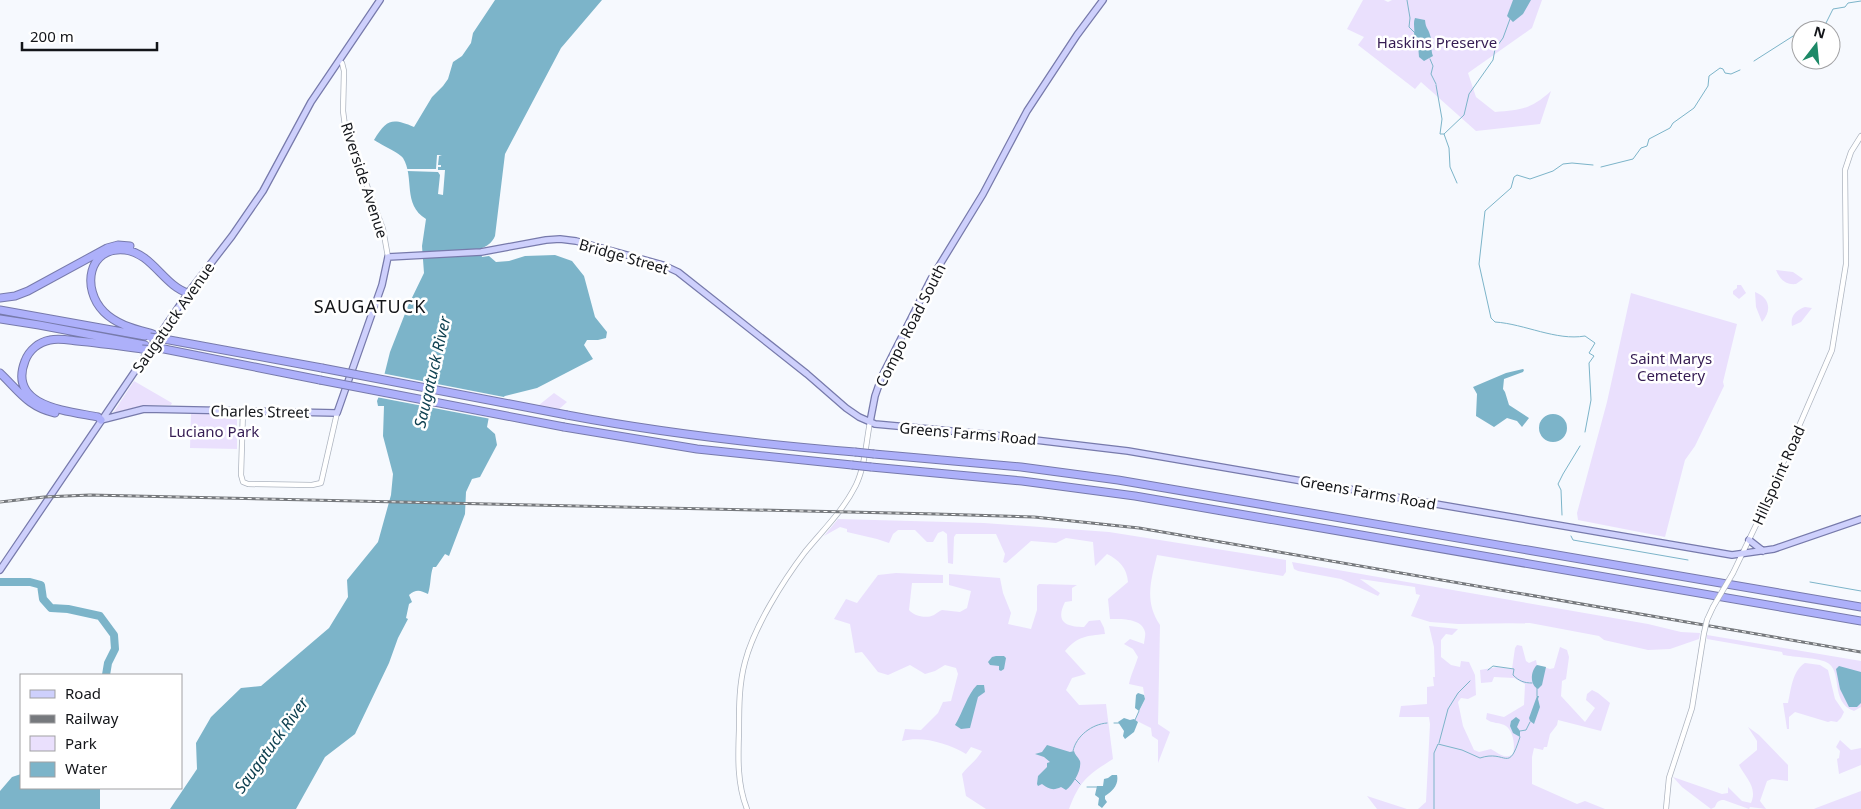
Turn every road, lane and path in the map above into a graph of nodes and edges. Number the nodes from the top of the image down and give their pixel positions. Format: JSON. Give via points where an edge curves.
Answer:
{"nodes":[{"id":1,"x":380,"y":0,"type":"edge"},
{"id":2,"x":1103,"y":0,"type":"edge"},
{"id":3,"x":339,"y":60,"type":"junction"},
{"id":4,"x":1861,"y":136,"type":"edge"},
{"id":5,"x":388,"y":257,"type":"junction"},
{"id":6,"x":188,"y":293,"type":"junction"},
{"id":7,"x":0,"y":298,"type":"edge"},
{"id":8,"x":0,"y":310,"type":"edge"},
{"id":9,"x":0,"y":319,"type":"edge"},
{"id":10,"x":151,"y":335,"type":"junction"},
{"id":11,"x":144,"y":347,"type":"junction"},
{"id":12,"x":0,"y":373,"type":"edge"},
{"id":13,"x":243,"y":411,"type":"junction"},
{"id":14,"x":337,"y":413,"type":"junction"},
{"id":15,"x":101,"y":420,"type":"junction"},
{"id":16,"x":870,"y":422,"type":"junction"},
{"id":17,"x":1861,"y":519,"type":"edge"},
{"id":18,"x":1750,"y":540,"type":"junction"},
{"id":19,"x":1763,"y":551,"type":"junction"},
{"id":20,"x":1743,"y":554,"type":"junction"},
{"id":21,"x":0,"y":570,"type":"edge"},
{"id":22,"x":1861,"y":607,"type":"edge"},
{"id":23,"x":1861,"y":621,"type":"edge"},
{"id":24,"x":747,"y":809,"type":"edge"},
{"id":25,"x":1666,"y":809,"type":"edge"}],
"edges":[{"from":1,"to":3,"type":"main road"},
{"from":2,"to":16,"type":"main road","name":"Compo Road South","via":[[1027,111],[983,194],[934,273],[882,376]]},
{"from":3,"to":5,"type":"street","name":"Riverside Avenue","via":[[344,71],[345,126],[383,229]]},
{"from":3,"to":6,"type":"main road","name":"Saugatuck Avenue","via":[[311,102],[263,191]]},
{"from":4,"to":18,"type":"street","name":"Hillspoint Road","via":[[1849,155],[1845,170],[1846,264],[1832,350]]},
{"from":5,"to":14,"type":"main road","name":"Riverside Avenue","via":[[382,285]]},
{"from":5,"to":16,"type":"main road","name":"Bridge Street","via":[[481,252],[560,239],[669,268],[846,408]]},
{"from":6,"to":7,"type":"highway","via":[[145,254],[118,245],[28,291]]},
{"from":6,"to":10,"type":"highway","via":[[133,252],[114,251],[97,261],[92,268],[90,283],[99,306],[121,324]]},
{"from":6,"to":15,"type":"main road","name":"Saugatuck Avenue"},
{"from":8,"to":10,"type":"highway"},
{"from":9,"to":11,"type":"highway"},
{"from":10,"to":22,"type":"highway","bridge":true,"via":[[688,435],[1021,467],[1142,484]]},
{"from":11,"to":15,"type":"highway","via":[[53,340],[38,344],[27,356],[22,376],[32,397],[45,405]]},
{"from":11,"to":23,"type":"highway","bridge":true,"via":[[689,448],[1030,482],[1135,496]]},
{"from":12,"to":15,"type":"highway","via":[[40,409]]},
{"from":13,"to":14,"type":"main road","name":"Charles Street"},
{"from":13,"to":14,"type":"street","name":"Riverside Avenue","via":[[243,482],[312,486],[321,483]]},
{"from":13,"to":15,"type":"main road","name":"Charles Street","via":[[144,409]]},
{"from":15,"to":21,"type":"main road","name":"Saugatuck Avenue"},
{"from":16,"to":20,"type":"main road","name":"Greens Farms Road","via":[[1128,451],[1718,553]]},
{"from":16,"to":24,"type":"street","name":"Compo Road South","via":[[860,472],[852,491],[796,566],[749,647],[741,681],[738,749],[740,784]]},
{"from":17,"to":19,"type":"main road","name":"Greens Farms Road"},
{"from":18,"to":19,"type":"main road"},
{"from":18,"to":20,"type":"street","name":"Hillspoint Road"},
{"from":19,"to":20,"type":"main road","name":"Greens Farms Road"},
{"from":20,"to":25,"type":"street","name":"Hillspoint Road","bridge":true,"via":[[1707,620],[1692,708],[1669,778]]}]}
